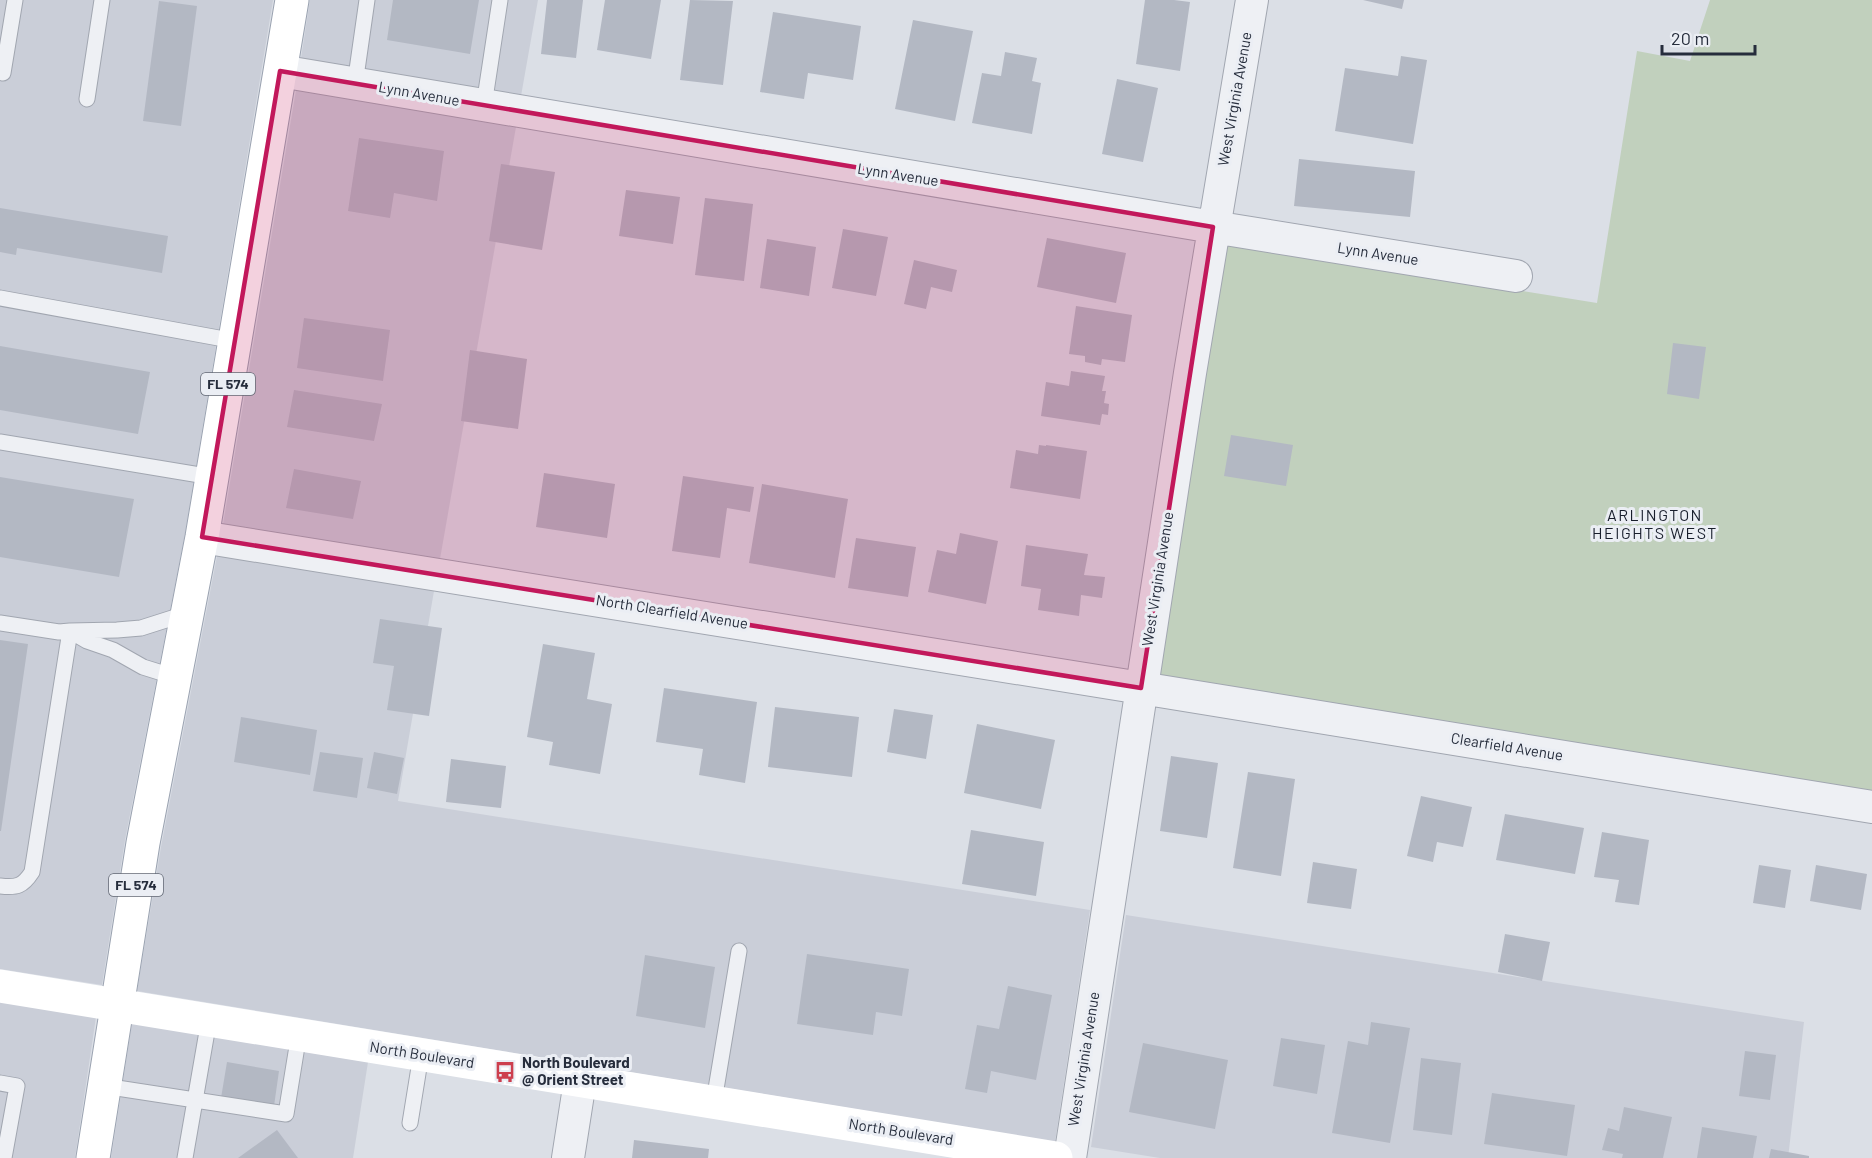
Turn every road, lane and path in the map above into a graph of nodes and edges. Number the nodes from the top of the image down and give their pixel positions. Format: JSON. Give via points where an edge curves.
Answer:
{"nodes":[{"id":1,"x":15,"y":0,"type":"edge"},
{"id":2,"x":102,"y":0,"type":"edge"},
{"id":3,"x":292,"y":0,"type":"edge"},
{"id":4,"x":367,"y":0,"type":"edge"},
{"id":5,"x":500,"y":0,"type":"edge"},
{"id":6,"x":1252,"y":0,"type":"edge"},
{"id":7,"x":280,"y":71,"type":"junction"},
{"id":8,"x":3,"y":73,"type":"dead end"},
{"id":9,"x":355,"y":84,"type":"junction"},
{"id":10,"x":87,"y":99,"type":"dead end"},
{"id":11,"x":484,"y":105,"type":"junction"},
{"id":12,"x":1213,"y":227,"type":"junction"},
{"id":13,"x":1516,"y":276,"type":"dead end"},
{"id":14,"x":0,"y":298,"type":"edge"},
{"id":15,"x":235,"y":341,"type":"junction"},
{"id":16,"x":0,"y":442,"type":"edge"},
{"id":17,"x":212,"y":477,"type":"junction"},
{"id":18,"x":202,"y":537,"type":"junction"},
{"id":19,"x":188,"y":613,"type":"junction"},
{"id":20,"x":0,"y":623,"type":"edge"},
{"id":21,"x":70,"y":631,"type":"junction"},
{"id":22,"x":175,"y":677,"type":"junction"},
{"id":23,"x":1141,"y":688,"type":"junction"},
{"id":24,"x":1872,"y":807,"type":"edge"},
{"id":25,"x":0,"y":886,"type":"edge"},
{"id":26,"x":739,"y":951,"type":"dead end"},
{"id":27,"x":0,"y":986,"type":"edge"},
{"id":28,"x":117,"y":1004,"type":"junction"},
{"id":29,"x":208,"y":1020,"type":"junction"},
{"id":30,"x":299,"y":1034,"type":"junction"},
{"id":31,"x":421,"y":1055,"type":"junction"},
{"id":32,"x":580,"y":1081,"type":"junction"},
{"id":33,"x":0,"y":1083,"type":"edge"},
{"id":34,"x":104,"y":1086,"type":"junction"},
{"id":35,"x":195,"y":1100,"type":"junction"},
{"id":36,"x":714,"y":1101,"type":"junction"},
{"id":37,"x":410,"y":1123,"type":"dead end"},
{"id":38,"x":1037,"y":1156,"type":"edge"},
{"id":39,"x":4,"y":1158,"type":"edge"},
{"id":40,"x":93,"y":1158,"type":"edge"},
{"id":41,"x":185,"y":1158,"type":"edge"},
{"id":42,"x":568,"y":1158,"type":"edge"},
{"id":43,"x":1070,"y":1158,"type":"edge"}],
"edges":[{"from":1,"to":8,"type":"lane"},
{"from":2,"to":10,"type":"lane"},
{"from":3,"to":7,"type":"main road","number":"FL 574"},
{"from":4,"to":9,"type":"lane"},
{"from":5,"to":11,"type":"lane"},
{"from":6,"to":12,"type":"street","name":"West Virginia Avenue"},
{"from":7,"to":9,"type":"street","name":"Lynn Avenue"},
{"from":7,"to":15,"type":"main road","number":"FL 574"},
{"from":9,"to":11,"type":"street","name":"Lynn Avenue"},
{"from":11,"to":12,"type":"street","name":"Lynn Avenue"},
{"from":12,"to":13,"type":"street","name":"Lynn Avenue"},
{"from":12,"to":23,"type":"street","name":"West Virginia Avenue"},
{"from":14,"to":15,"type":"lane"},
{"from":15,"to":17,"type":"main road","number":"FL 574"},
{"from":16,"to":17,"type":"lane"},
{"from":17,"to":18,"type":"main road","number":"FL 574"},
{"from":18,"to":19,"type":"main road","number":"FL 574"},
{"from":18,"to":23,"type":"street","name":"North Clearfield Avenue"},
{"from":19,"to":21,"type":"lane","via":[[141,628]]},
{"from":19,"to":22,"type":"main road","number":"FL 574"},
{"from":20,"to":21,"type":"lane"},
{"from":21,"to":22,"type":"lane","via":[[143,668]]},
{"from":21,"to":25,"type":"lane","via":[[32,872],[17,886]]},
{"from":22,"to":28,"type":"main road","number":"FL 574"},
{"from":23,"to":24,"type":"street","name":"Clearfield Avenue"},
{"from":23,"to":43,"type":"street","name":"West Virginia Avenue"},
{"from":26,"to":36,"type":"lane"},
{"from":27,"to":28,"type":"main road","name":"North Boulevard"},
{"from":28,"to":29,"type":"main road","name":"North Boulevard"},
{"from":28,"to":34,"type":"main road","number":"FL 574"},
{"from":29,"to":30,"type":"main road","name":"North Boulevard"},
{"from":29,"to":35,"type":"lane"},
{"from":30,"to":31,"type":"main road","name":"North Boulevard"},
{"from":30,"to":35,"type":"lane","via":[[286,1114]]},
{"from":31,"to":32,"type":"main road","name":"North Boulevard"},
{"from":31,"to":37,"type":"lane"},
{"from":32,"to":36,"type":"main road","name":"North Boulevard"},
{"from":32,"to":42,"type":"street"},
{"from":33,"to":39,"type":"lane","via":[[16,1086]]},
{"from":34,"to":35,"type":"lane"},
{"from":34,"to":40,"type":"main road","number":"FL 574"},
{"from":35,"to":41,"type":"lane"},
{"from":36,"to":38,"type":"main road","name":"North Boulevard"}]}
